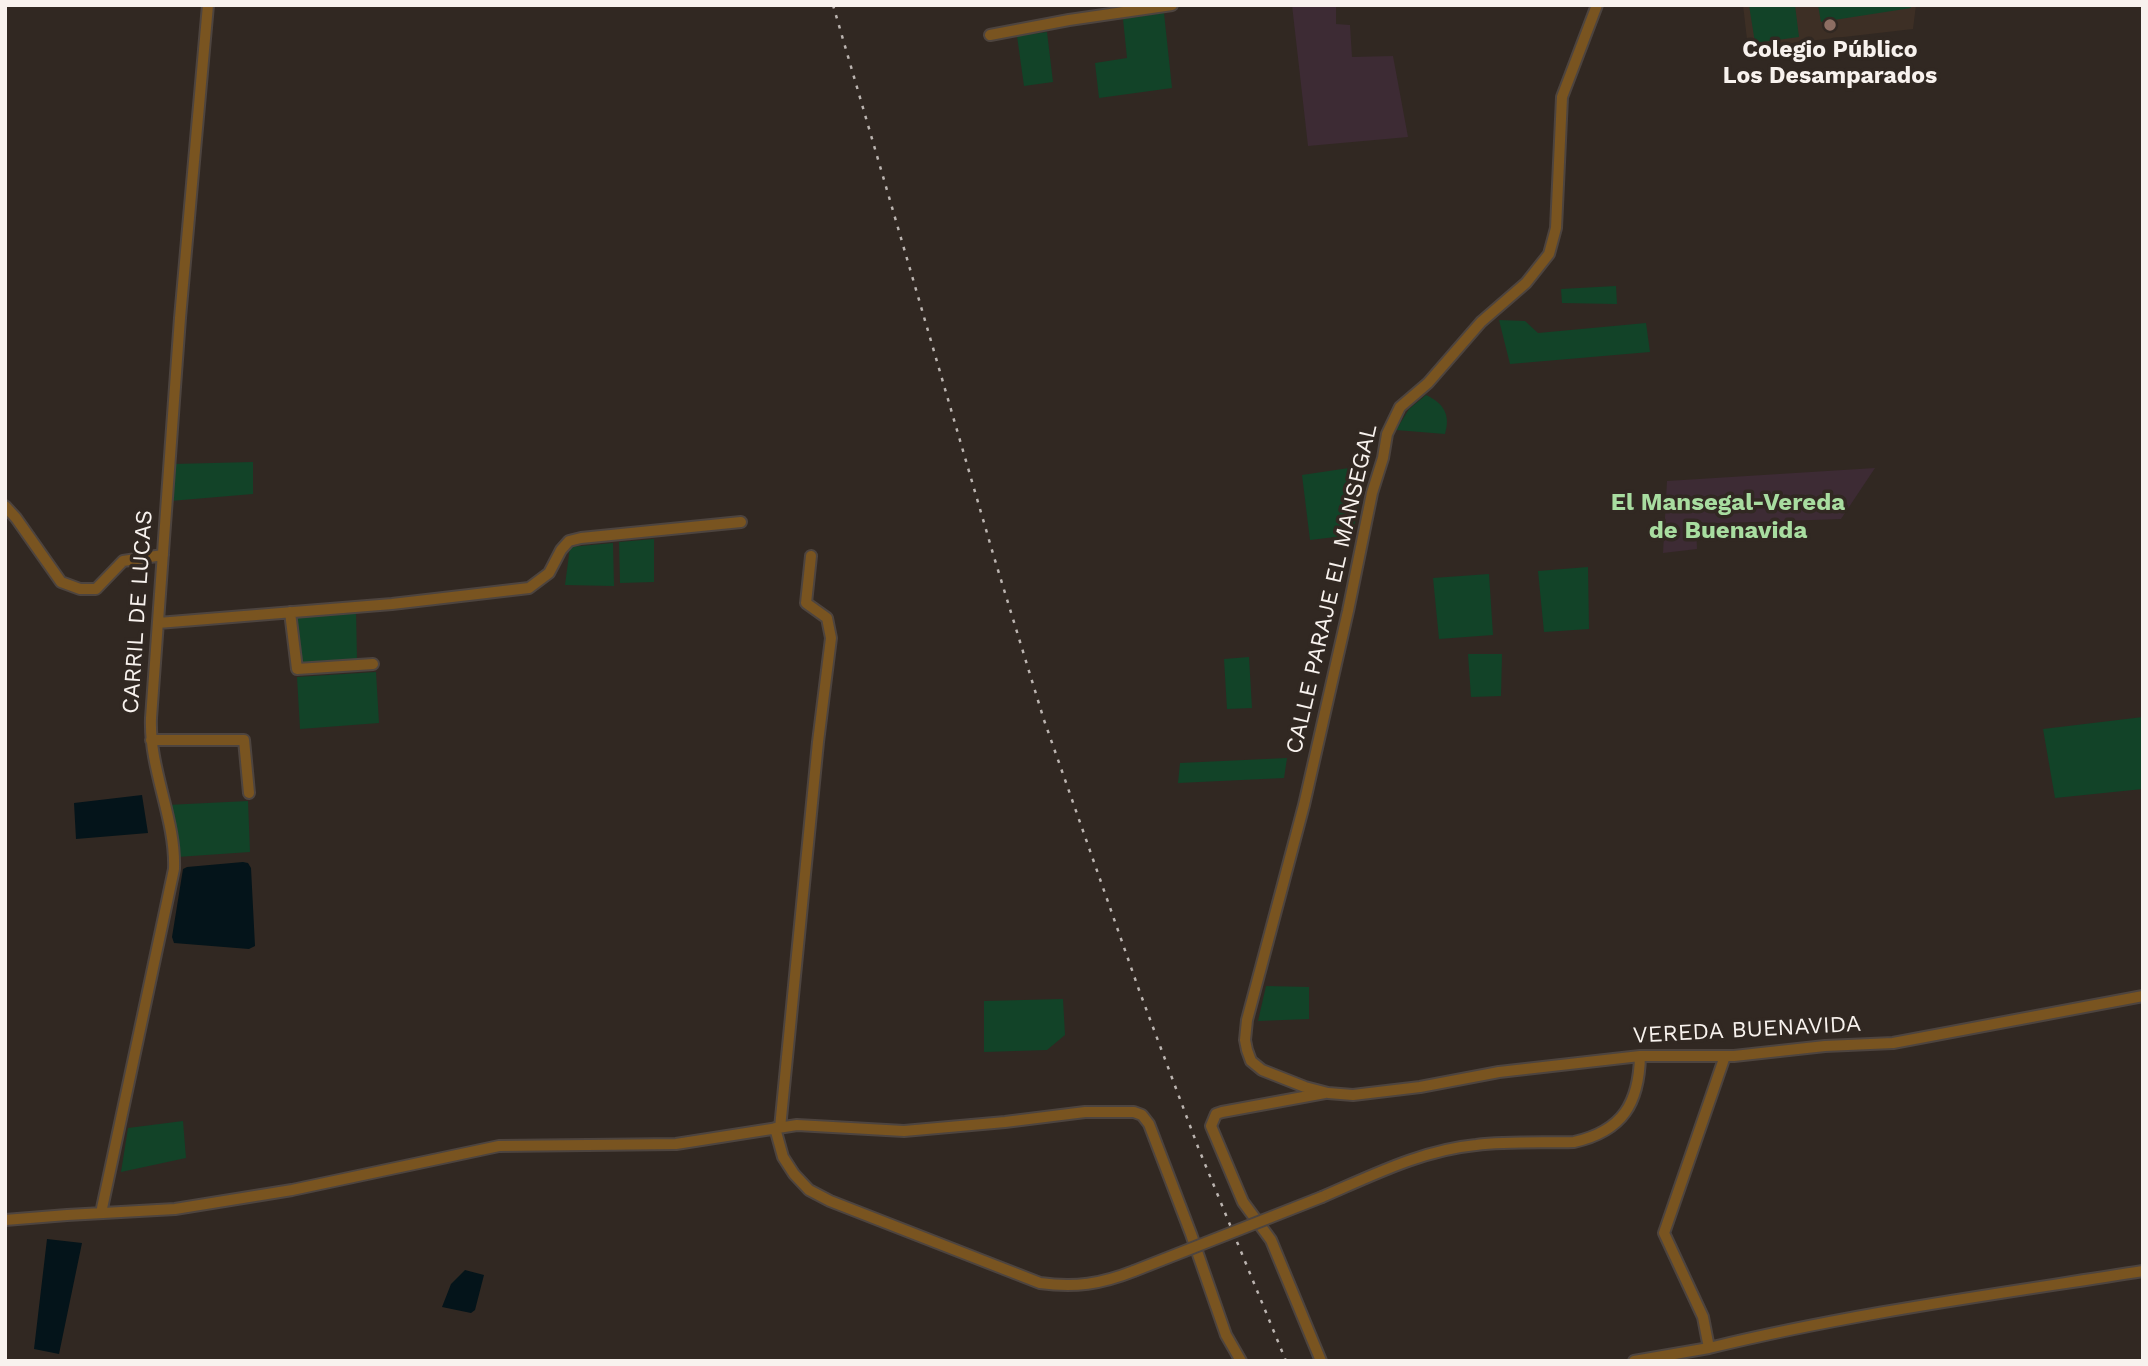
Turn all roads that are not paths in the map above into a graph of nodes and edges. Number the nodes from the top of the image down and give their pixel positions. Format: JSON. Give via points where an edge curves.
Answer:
{"nodes":[{"id":1,"x":208,"y":5,"type":"edge"},
{"id":2,"x":1172,"y":5,"type":"edge"},
{"id":3,"x":1597,"y":5,"type":"edge"},
{"id":4,"x":990,"y":35,"type":"dead end"},
{"id":5,"x":5,"y":506,"type":"edge"},
{"id":6,"x":741,"y":522,"type":"dead end"},
{"id":7,"x":163,"y":555,"type":"junction"},
{"id":8,"x":811,"y":556,"type":"dead end"},
{"id":9,"x":290,"y":612,"type":"junction"},
{"id":10,"x":158,"y":623,"type":"junction"},
{"id":11,"x":373,"y":664,"type":"dead end"},
{"id":12,"x":150,"y":740,"type":"junction"},
{"id":13,"x":249,"y":793,"type":"dead end"},
{"id":14,"x":2143,"y":996,"type":"edge"},
{"id":15,"x":1640,"y":1056,"type":"junction"},
{"id":16,"x":1725,"y":1056,"type":"junction"},
{"id":17,"x":1328,"y":1093,"type":"junction"},
{"id":18,"x":777,"y":1128,"type":"junction"},
{"id":19,"x":101,"y":1213,"type":"junction"},
{"id":20,"x":5,"y":1220,"type":"edge"},
{"id":21,"x":2143,"y":1270,"type":"edge"},
{"id":22,"x":1709,"y":1348,"type":"junction"},
{"id":23,"x":1241,"y":1361,"type":"edge"},
{"id":24,"x":1321,"y":1361,"type":"edge"},
{"id":25,"x":1634,"y":1361,"type":"edge"}],
"edges":[{"from":1,"to":7,"type":"street","name":"CARRIL DE LUCAS"},
{"from":2,"to":4,"type":"street"},
{"from":3,"to":17,"type":"street","name":"CALLE PARAJE EL MANSEGAL","via":[[1562,97],[1556,229],[1549,254],[1429,383],[1400,407],[1387,434],[1372,492],[1304,805],[1245,1040],[1251,1061],[1262,1070]]},
{"from":5,"to":7,"type":"street","via":[[61,582],[80,589],[96,589],[123,561]]},
{"from":6,"to":9,"type":"street","via":[[569,541],[549,573],[529,587]]},
{"from":7,"to":10,"type":"street","name":"CARRIL DE LUCAS"},
{"from":8,"to":18,"type":"street","via":[[806,603],[827,618],[831,638]]},
{"from":9,"to":10,"type":"street"},
{"from":9,"to":11,"type":"street","via":[[297,669]]},
{"from":10,"to":12,"type":"street","name":"CARRIL DE LUCAS"},
{"from":12,"to":13,"type":"street","via":[[244,740]]},
{"from":12,"to":19,"type":"street","name":"CARRIL DE LUCAS","via":[[173,849],[173,884]]},
{"from":14,"to":16,"type":"street","name":"VEREDA BUENAVIDA","via":[[1893,1043]]},
{"from":15,"to":16,"type":"street","name":"VEREDA BUENAVIDA"},
{"from":15,"to":17,"type":"street","name":"VEREDA BUENAVIDA","via":[[1353,1095]]},
{"from":15,"to":18,"type":"street","bridge":true,"via":[[1639,1082],[1630,1107],[1615,1123],[1589,1138],[1475,1145],[1439,1152],[1398,1164],[1107,1282],[1061,1286],[1040,1283],[809,1190],[783,1157]]},
{"from":16,"to":22,"type":"street","via":[[1664,1233],[1703,1317]]},
{"from":17,"to":24,"type":"street","via":[[1222,1112],[1216,1114],[1212,1126],[1243,1202],[1271,1240]]},
{"from":18,"to":19,"type":"street","via":[[676,1144],[499,1146],[244,1199],[155,1212]]},
{"from":18,"to":23,"type":"street","via":[[813,1125],[904,1130],[1085,1112],[1142,1115],[1226,1335]]},
{"from":19,"to":20,"type":"street"},
{"from":21,"to":22,"type":"street"},
{"from":22,"to":25,"type":"street"}]}
